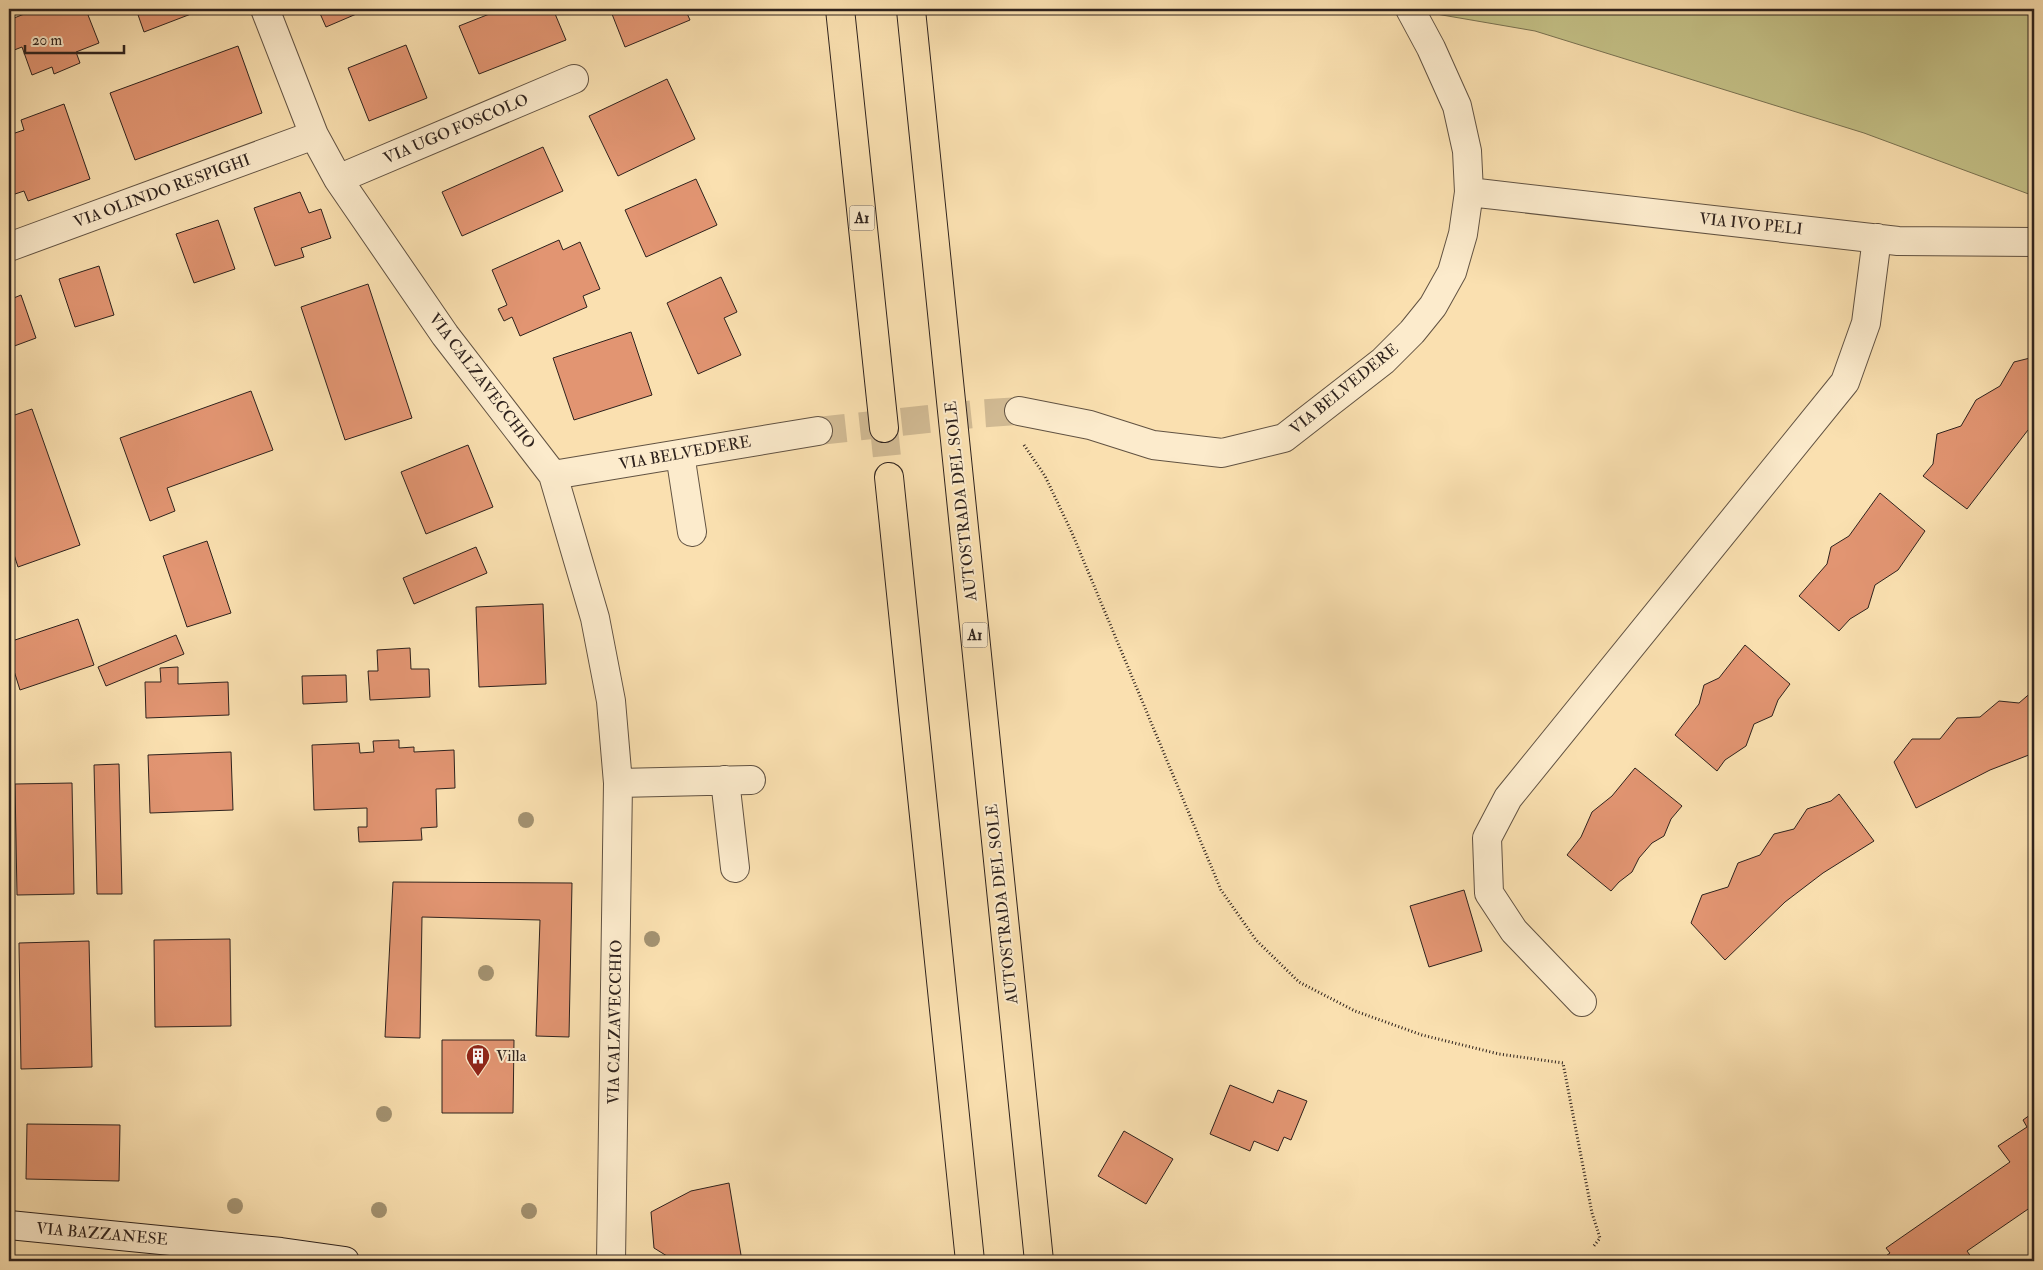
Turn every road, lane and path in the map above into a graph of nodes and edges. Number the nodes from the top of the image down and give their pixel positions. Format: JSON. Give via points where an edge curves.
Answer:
{"nodes":[{"id":1,"x":265,"y":9,"type":"edge"},
{"id":2,"x":840,"y":9,"type":"edge"},
{"id":3,"x":1410,"y":9,"type":"edge"},
{"id":4,"x":911,"y":10,"type":"edge"},
{"id":5,"x":574,"y":79,"type":"dead end"},
{"id":6,"x":314,"y":135,"type":"junction"},
{"id":7,"x":338,"y":179,"type":"junction"},
{"id":8,"x":1469,"y":192,"type":"junction"},
{"id":9,"x":1877,"y":238,"type":"junction"},
{"id":10,"x":2034,"y":242,"type":"edge"},
{"id":11,"x":9,"y":247,"type":"edge"},
{"id":12,"x":1019,"y":411,"type":"tunnel mouth"},
{"id":13,"x":884,"y":428,"type":"tunnel mouth"},
{"id":14,"x":818,"y":431,"type":"tunnel mouth"},
{"id":15,"x":1022,"y":441,"type":"dead end"},
{"id":16,"x":680,"y":454,"type":"junction"},
{"id":17,"x":553,"y":475,"type":"junction"},
{"id":18,"x":889,"y":477,"type":"tunnel mouth"},
{"id":19,"x":692,"y":532,"type":"dead end"},
{"id":20,"x":618,"y":783,"type":"junction"},
{"id":21,"x":735,"y":868,"type":"dead end"},
{"id":22,"x":1582,"y":1002,"type":"dead end"},
{"id":23,"x":9,"y":1225,"type":"edge"},
{"id":24,"x":1593,"y":1247,"type":"dead end"},
{"id":25,"x":345,"y":1261,"type":"edge"},
{"id":26,"x":611,"y":1261,"type":"edge"},
{"id":27,"x":970,"y":1261,"type":"edge"},
{"id":28,"x":1039,"y":1261,"type":"edge"}],
"edges":[{"from":1,"to":6,"type":"street","name":"VIA CALZAVECCHIO"},
{"from":2,"to":13,"type":"highway","number":"A1"},
{"from":3,"to":8,"type":"street","name":"VIA BELVEDERE","via":[[1457,106],[1467,151]]},
{"from":4,"to":28,"type":"highway","name":"AUTOSTRADA DEL SOLE","number":"A1"},
{"from":5,"to":7,"type":"street","name":"VIA UGO FOSCOLO"},
{"from":6,"to":7,"type":"street","name":"VIA CALZAVECCHIO"},
{"from":6,"to":11,"type":"street","name":"VIA OLINDO RESPIGHI"},
{"from":7,"to":17,"type":"street","name":"VIA CALZAVECCHIO","via":[[445,335]]},
{"from":8,"to":9,"type":"street","name":"VIA IVO PELI"},
{"from":8,"to":12,"type":"street","name":"VIA BELVEDERE","via":[[1463,234],[1452,272],[1433,306],[1383,361],[1284,438],[1222,453],[1153,445],[1090,425]]},
{"from":9,"to":10,"type":"street","name":"VIA IVO PELI"},
{"from":9,"to":22,"type":"street","via":[[1866,323],[1845,382],[1508,798],[1488,838],[1489,893],[1514,931]]},
{"from":14,"to":16,"type":"street","name":"VIA BELVEDERE"},
{"from":15,"to":24,"type":"path","via":[[1045,476],[1072,533],[1221,890],[1251,933],[1300,982],[1354,1011],[1422,1035],[1499,1054],[1563,1063],[1592,1213],[1600,1238]]},
{"from":16,"to":17,"type":"street","name":"VIA BELVEDERE"},
{"from":16,"to":19,"type":"street"},
{"from":17,"to":20,"type":"street","name":"VIA CALZAVECCHIO","via":[[595,618],[610,701]]},
{"from":18,"to":27,"type":"highway"},
{"from":20,"to":21,"type":"street","via":[[738,780]]},
{"from":20,"to":26,"type":"street","name":"VIA CALZAVECCHIO"},
{"from":23,"to":25,"type":"street","name":"VIA BAZZANESE"}]}
